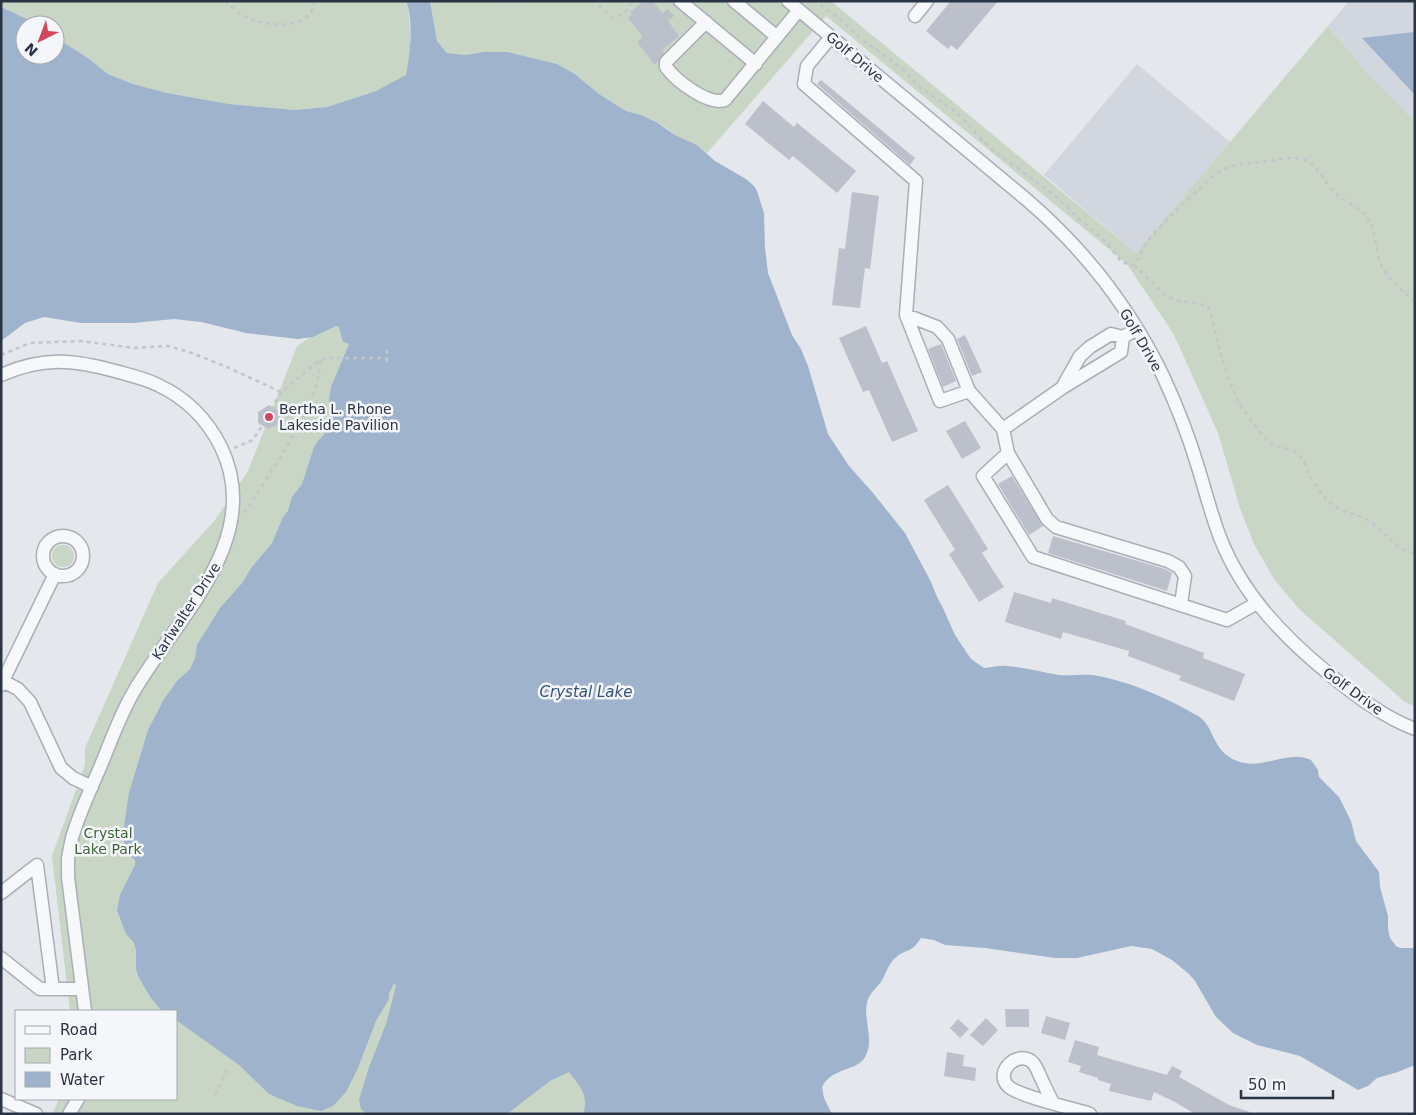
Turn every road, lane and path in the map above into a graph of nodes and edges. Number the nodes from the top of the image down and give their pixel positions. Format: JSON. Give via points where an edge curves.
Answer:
{"nodes":[{"id":1,"x":225,"y":1,"type":"edge"},
{"id":2,"x":314,"y":1,"type":"edge"},
{"id":3,"x":508,"y":1,"type":"edge"},
{"id":4,"x":524,"y":1,"type":"edge"},
{"id":5,"x":592,"y":1,"type":"edge"},
{"id":6,"x":631,"y":1,"type":"edge"},
{"id":7,"x":680,"y":1,"type":"edge"},
{"id":8,"x":734,"y":1,"type":"edge"},
{"id":9,"x":813,"y":1,"type":"edge"},
{"id":10,"x":927,"y":1,"type":"edge"},
{"id":11,"x":796,"y":5,"type":"edge"},
{"id":12,"x":915,"y":16,"type":"dead end"},
{"id":13,"x":706,"y":22,"type":"junction"},
{"id":14,"x":776,"y":36,"type":"junction"},
{"id":15,"x":832,"y":37,"type":"junction"},
{"id":16,"x":756,"y":64,"type":"junction"},
{"id":17,"x":1134,"y":265,"type":"junction"},
{"id":18,"x":1415,"y":302,"type":"edge"},
{"id":19,"x":906,"y":315,"type":"junction"},
{"id":20,"x":1137,"y":329,"type":"junction"},
{"id":21,"x":1123,"y":337,"type":"junction"},
{"id":22,"x":387,"y":350,"type":"dead end"},
{"id":23,"x":1,"y":355,"type":"edge"},
{"id":24,"x":387,"y":358,"type":"junction"},
{"id":25,"x":320,"y":360,"type":"junction"},
{"id":26,"x":387,"y":364,"type":"dead end"},
{"id":27,"x":1,"y":375,"type":"edge"},
{"id":28,"x":1062,"y":388,"type":"junction"},
{"id":29,"x":969,"y":391,"type":"junction"},
{"id":30,"x":281,"y":392,"type":"junction"},
{"id":31,"x":1003,"y":429,"type":"junction"},
{"id":32,"x":224,"y":453,"type":"junction"},
{"id":33,"x":1008,"y":453,"type":"junction"},
{"id":34,"x":243,"y":515,"type":"dead end"},
{"id":35,"x":1415,"y":554,"type":"edge"},
{"id":36,"x":55,"y":574,"type":"dead end"},
{"id":37,"x":1257,"y":603,"type":"junction"},
{"id":38,"x":1181,"y":604,"type":"junction"},
{"id":39,"x":2,"y":682,"type":"edge"},
{"id":40,"x":1415,"y":729,"type":"edge"},
{"id":41,"x":92,"y":786,"type":"junction"},
{"id":42,"x":1,"y":893,"type":"edge"},
{"id":43,"x":1,"y":958,"type":"edge"},
{"id":44,"x":53,"y":989,"type":"junction"},
{"id":45,"x":82,"y":989,"type":"junction"},
{"id":46,"x":84,"y":1010,"type":"edge"},
{"id":47,"x":227,"y":1070,"type":"dead end"},
{"id":48,"x":215,"y":1095,"type":"dead end"},
{"id":49,"x":1,"y":1099,"type":"edge"},
{"id":50,"x":77,"y":1100,"type":"edge"},
{"id":51,"x":1053,"y":1103,"type":"dead end"},
{"id":52,"x":36,"y":1114,"type":"edge"},
{"id":53,"x":69,"y":1114,"type":"edge"},
{"id":54,"x":1090,"y":1114,"type":"edge"}],
"edges":[{"from":1,"to":2,"type":"path","via":[[244,16],[257,21],[288,24],[302,21],[310,15]]},
{"from":3,"to":4,"type":"path"},
{"from":5,"to":6,"type":"path","via":[[613,18],[628,9]]},
{"from":7,"to":13,"type":"street"},
{"from":8,"to":14,"type":"street"},
{"from":9,"to":17,"type":"path","via":[[906,72],[918,86],[956,112],[990,148],[1053,194],[1103,239],[1121,261]]},
{"from":10,"to":12,"type":"street"},
{"from":11,"to":14,"type":"street"},
{"from":11,"to":15,"type":"street","name":"Golf Drive"},
{"from":13,"to":16,"type":"street"},
{"from":13,"to":16,"type":"street","via":[[666,62],[669,71],[690,88],[719,102],[725,100]]},
{"from":14,"to":16,"type":"street"},
{"from":15,"to":19,"type":"street","via":[[807,66],[804,84],[916,181]]},
{"from":15,"to":20,"type":"street","name":"Golf Drive","via":[[1050,221],[1094,267]]},
{"from":17,"to":18,"type":"path","via":[[1147,242],[1180,205],[1225,168],[1295,158],[1305,160],[1333,191],[1364,213],[1375,234],[1383,270]]},
{"from":17,"to":35,"type":"path","via":[[1166,296],[1209,308],[1220,353],[1238,401],[1272,444],[1300,456],[1316,486],[1339,510],[1366,520],[1405,552]]},
{"from":19,"to":29,"type":"street","via":[[937,327],[948,339]]},
{"from":19,"to":29,"type":"street","via":[[940,401]]},
{"from":20,"to":21,"type":"street"},
{"from":20,"to":37,"type":"street","name":"Golf Drive","via":[[1178,411],[1224,548]]},
{"from":21,"to":28,"type":"street","via":[[1121,352]]},
{"from":21,"to":28,"type":"street","via":[[1111,334],[1090,347],[1080,356]]},
{"from":22,"to":24,"type":"path"},
{"from":23,"to":30,"type":"path","via":[[30,343],[80,341],[135,348],[168,346],[219,364]]},
{"from":24,"to":25,"type":"path"},
{"from":24,"to":26,"type":"path"},
{"from":25,"to":30,"type":"path"},
{"from":25,"to":34,"type":"path","via":[[321,372],[309,404]]},
{"from":27,"to":32,"type":"street","name":"Karlwalter Drive","via":[[34,363],[66,361],[91,364],[143,379],[169,391],[192,408],[212,431]]},
{"from":28,"to":31,"type":"street"},
{"from":29,"to":31,"type":"street"},
{"from":30,"to":32,"type":"path","via":[[253,440]]},
{"from":31,"to":33,"type":"street"},
{"from":32,"to":41,"type":"street","name":"Karlwalter Drive","via":[[233,507],[221,556],[131,696]]},
{"from":33,"to":38,"type":"street","via":[[1056,527],[1179,567],[1185,576]]},
{"from":33,"to":38,"type":"street","via":[[983,476],[1033,557]]},
{"from":36,"to":39,"type":"street"},
{"from":37,"to":38,"type":"street","via":[[1227,620]]},
{"from":37,"to":40,"type":"street","name":"Golf Drive","via":[[1296,646],[1342,684],[1384,714]]},
{"from":39,"to":41,"type":"street","via":[[22,693],[30,702],[61,768],[73,778]]},
{"from":41,"to":45,"type":"street","name":"Karlwalter Drive","via":[[69,848],[68,867]]},
{"from":42,"to":44,"type":"street","via":[[37,865]]},
{"from":43,"to":44,"type":"street","via":[[40,990]]},
{"from":44,"to":45,"type":"street"},
{"from":45,"to":46,"type":"street","name":"Karlwalter Drive"},
{"from":47,"to":48,"type":"path"},
{"from":49,"to":52,"type":"street"},
{"from":50,"to":53,"type":"street"},
{"from":51,"to":54,"type":"street"}]}
